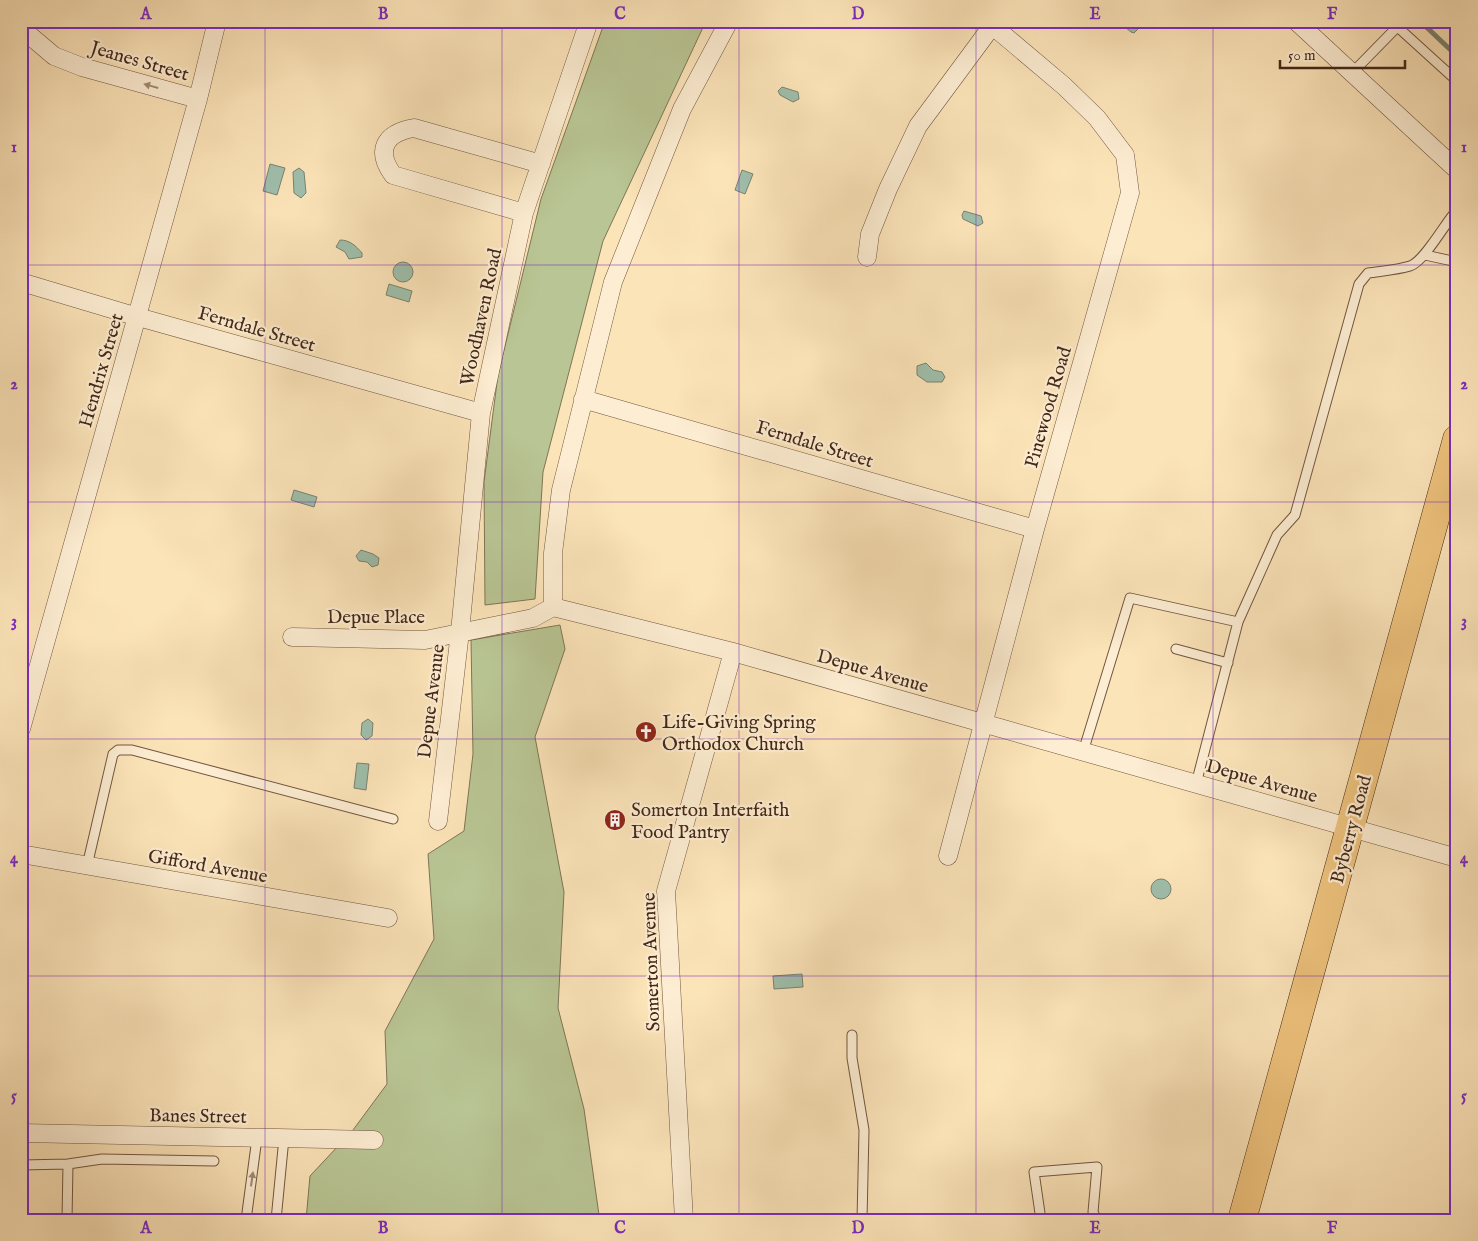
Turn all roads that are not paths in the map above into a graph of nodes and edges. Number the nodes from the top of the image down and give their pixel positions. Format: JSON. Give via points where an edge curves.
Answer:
{"nodes":[{"id":1,"x":217,"y":21,"type":"edge"},
{"id":2,"x":589,"y":21,"type":"edge"},
{"id":3,"x":729,"y":21,"type":"edge"},
{"id":4,"x":1296,"y":21,"type":"edge"},
{"id":5,"x":989,"y":23,"type":"edge"},
{"id":6,"x":1398,"y":23,"type":"edge"},
{"id":7,"x":21,"y":28,"type":"edge"},
{"id":8,"x":1352,"y":73,"type":"junction"},
{"id":9,"x":1457,"y":81,"type":"edge"},
{"id":10,"x":198,"y":99,"type":"junction"},
{"id":11,"x":541,"y":164,"type":"junction"},
{"id":12,"x":1457,"y":170,"type":"edge"},
{"id":13,"x":1457,"y":210,"type":"edge"},
{"id":14,"x":524,"y":213,"type":"junction"},
{"id":15,"x":1425,"y":255,"type":"junction"},
{"id":16,"x":867,"y":257,"type":"dead end"},
{"id":17,"x":1457,"y":262,"type":"edge"},
{"id":18,"x":21,"y":282,"type":"edge"},
{"id":19,"x":138,"y":317,"type":"junction"},
{"id":20,"x":583,"y":399,"type":"junction"},
{"id":21,"x":481,"y":413,"type":"junction"},
{"id":22,"x":1457,"y":439,"type":"edge"},
{"id":23,"x":1035,"y":529,"type":"junction"},
{"id":24,"x":553,"y":607,"type":"junction"},
{"id":25,"x":1238,"y":622,"type":"junction"},
{"id":26,"x":460,"y":632,"type":"junction"},
{"id":27,"x":292,"y":638,"type":"dead end"},
{"id":28,"x":1176,"y":650,"type":"dead end"},
{"id":29,"x":733,"y":652,"type":"junction"},
{"id":30,"x":1228,"y":663,"type":"junction"},
{"id":31,"x":982,"y":723,"type":"junction"},
{"id":32,"x":21,"y":729,"type":"edge"},
{"id":33,"x":1083,"y":752,"type":"junction"},
{"id":34,"x":1196,"y":784,"type":"junction"},
{"id":35,"x":393,"y":819,"type":"dead end"},
{"id":36,"x":438,"y":821,"type":"dead end"},
{"id":37,"x":1350,"y":828,"type":"junction"},
{"id":38,"x":21,"y":854,"type":"edge"},
{"id":39,"x":948,"y":856,"type":"dead end"},
{"id":40,"x":1457,"y":858,"type":"edge"},
{"id":41,"x":87,"y":866,"type":"junction"},
{"id":42,"x":388,"y":918,"type":"dead end"},
{"id":43,"x":852,"y":1035,"type":"dead end"},
{"id":44,"x":21,"y":1133,"type":"edge"},
{"id":45,"x":257,"y":1138,"type":"junction"},
{"id":46,"x":284,"y":1138,"type":"junction"},
{"id":47,"x":374,"y":1140,"type":"dead end"},
{"id":48,"x":214,"y":1161,"type":"dead end"},
{"id":49,"x":68,"y":1164,"type":"junction"},
{"id":50,"x":21,"y":1165,"type":"edge"},
{"id":51,"x":67,"y":1220,"type":"edge"},
{"id":52,"x":246,"y":1220,"type":"edge"},
{"id":53,"x":276,"y":1220,"type":"edge"},
{"id":54,"x":684,"y":1220,"type":"edge"},
{"id":55,"x":862,"y":1220,"type":"edge"},
{"id":56,"x":1041,"y":1220,"type":"edge"},
{"id":57,"x":1097,"y":1220,"type":"edge"},
{"id":58,"x":1242,"y":1220,"type":"edge"}],
"edges":[{"from":1,"to":10,"type":"street","name":"Hendrix Street"},
{"from":2,"to":11,"type":"street","name":"Woodhaven Road"},
{"from":3,"to":20,"type":"street","via":[[682,109],[613,282]]},
{"from":4,"to":8,"type":"street"},
{"from":5,"to":16,"type":"street","via":[[918,126],[870,234]]},
{"from":5,"to":23,"type":"street","name":"Pinewood Road","via":[[1097,118],[1125,155],[1130,193]]},
{"from":6,"to":8,"type":"lane"},
{"from":6,"to":9,"type":"lane"},
{"from":10,"to":7,"type":"street","name":"Jeanes Street","one_way":true,"via":[[82,67],[54,56]]},
{"from":8,"to":12,"type":"street"},
{"from":10,"to":19,"type":"street","name":"Hendrix Street"},
{"from":11,"to":14,"type":"street","name":"Woodhaven Road"},
{"from":11,"to":14,"type":"street","via":[[414,128],[391,136],[385,144],[384,163],[392,175]]},
{"from":13,"to":15,"type":"lane"},
{"from":14,"to":21,"type":"street","name":"Woodhaven Road"},
{"from":15,"to":17,"type":"lane"},
{"from":15,"to":25,"type":"lane","via":[[1412,266],[1368,273],[1359,284],[1295,515],[1277,535]]},
{"from":18,"to":19,"type":"street","name":"Ferndale Street"},
{"from":19,"to":21,"type":"street","name":"Ferndale Street"},
{"from":19,"to":32,"type":"street","name":"Hendrix Street"},
{"from":20,"to":23,"type":"street","name":"Ferndale Street"},
{"from":20,"to":24,"type":"street","via":[[561,490],[553,553]]},
{"from":21,"to":26,"type":"street","name":"Woodhaven Road"},
{"from":22,"to":37,"type":"main road","name":"Byberry Road"},
{"from":23,"to":31,"type":"street","name":"Pinewood Road"},
{"from":24,"to":26,"type":"street","name":"Depue Avenue","via":[[533,618]]},
{"from":24,"to":29,"type":"street","name":"Depue Avenue"},
{"from":25,"to":30,"type":"lane"},
{"from":25,"to":33,"type":"lane","via":[[1130,598]]},
{"from":26,"to":27,"type":"street","name":"Depue Place","via":[[425,640]]},
{"from":26,"to":36,"type":"street","name":"Depue Avenue"},
{"from":28,"to":30,"type":"lane"},
{"from":29,"to":31,"type":"street","name":"Depue Avenue"},
{"from":29,"to":54,"type":"street","name":"Somerton Avenue","via":[[666,891]]},
{"from":30,"to":34,"type":"lane"},
{"from":31,"to":33,"type":"street","name":"Depue Avenue"},
{"from":31,"to":39,"type":"street","name":"Pinewood Road"},
{"from":33,"to":34,"type":"street","name":"Depue Avenue"},
{"from":34,"to":37,"type":"street","name":"Depue Avenue"},
{"from":35,"to":41,"type":"lane","via":[[132,750],[118,750],[113,754]]},
{"from":37,"to":40,"type":"street","name":"Depue Avenue"},
{"from":37,"to":58,"type":"main road","name":"Byberry Road"},
{"from":38,"to":41,"type":"street","name":"Gifford Avenue"},
{"from":41,"to":42,"type":"street","name":"Gifford Avenue"},
{"from":43,"to":55,"type":"lane","via":[[852,1058],[864,1130]]},
{"from":44,"to":45,"type":"street","name":"Banes Street"},
{"from":45,"to":46,"type":"street","name":"Banes Street"},
{"from":52,"to":45,"type":"lane","one_way":true},
{"from":46,"to":47,"type":"street","name":"Banes Street"},
{"from":46,"to":53,"type":"lane"},
{"from":48,"to":49,"type":"lane","via":[[102,1159]]},
{"from":49,"to":50,"type":"lane"},
{"from":49,"to":51,"type":"lane"},
{"from":56,"to":57,"type":"lane","via":[[1034,1172],[1097,1167],[1093,1212]]}]}
